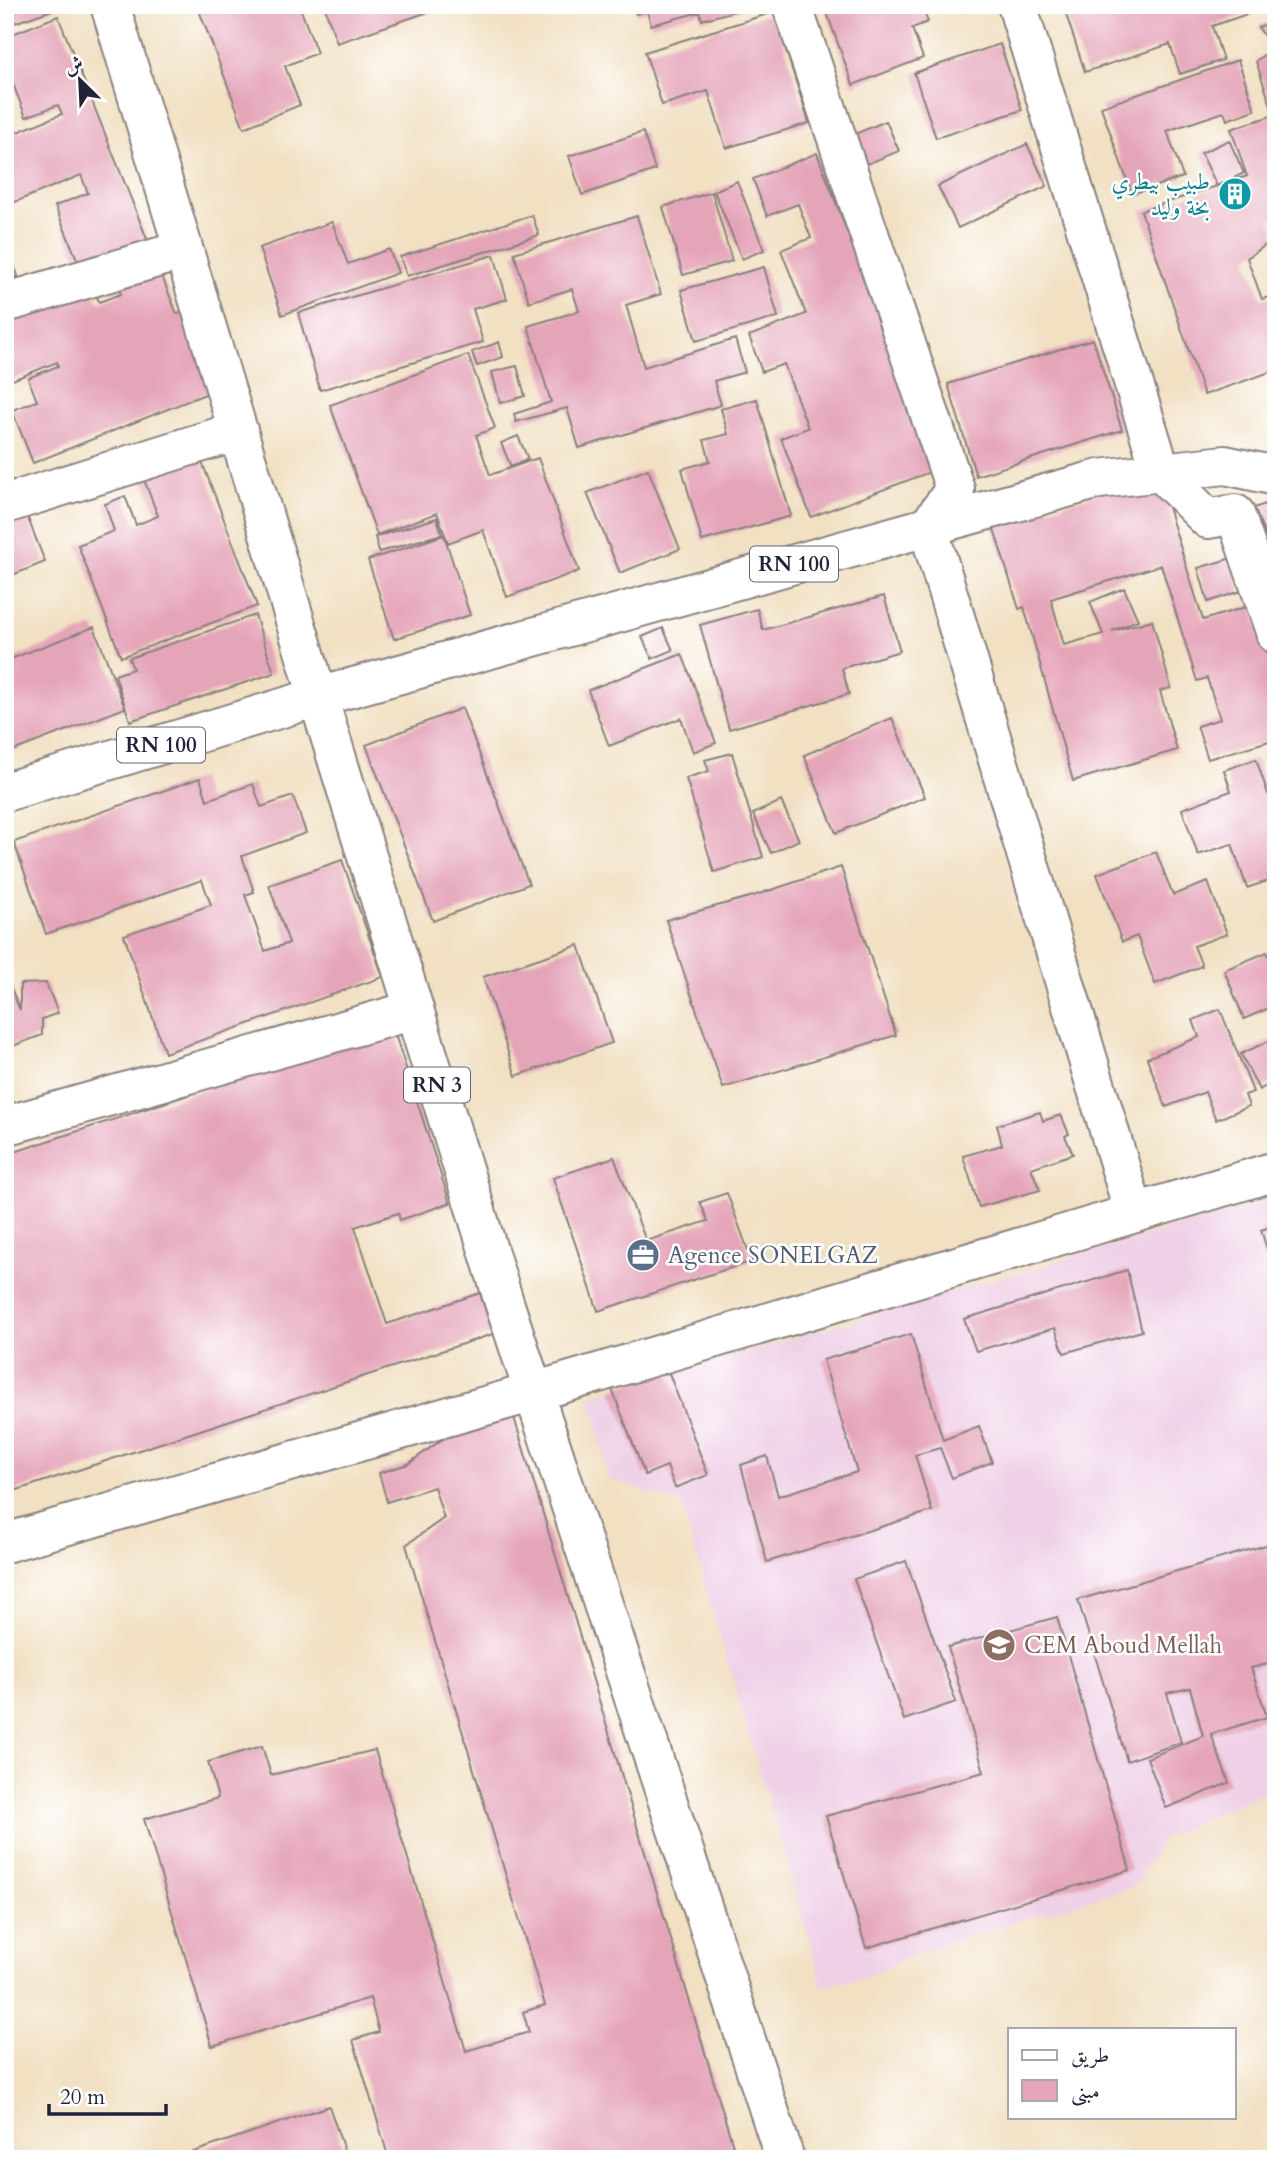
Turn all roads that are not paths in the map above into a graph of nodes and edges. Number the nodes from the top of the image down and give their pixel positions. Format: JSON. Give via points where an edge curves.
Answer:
{"nodes":[{"id":1,"x":110,"y":5,"type":"edge"},
{"id":2,"x":792,"y":5,"type":"edge"},
{"id":3,"x":1017,"y":5,"type":"edge"},
{"id":4,"x":183,"y":250,"type":"junction"},
{"id":5,"x":5,"y":303,"type":"edge"},
{"id":6,"x":238,"y":431,"type":"junction"},
{"id":7,"x":1161,"y":472,"type":"junction"},
{"id":8,"x":1276,"y":476,"type":"edge"},
{"id":9,"x":5,"y":504,"type":"edge"},
{"id":10,"x":928,"y":527,"type":"junction"},
{"id":11,"x":1276,"y":634,"type":"edge"},
{"id":12,"x":318,"y":697,"type":"junction"},
{"id":13,"x":5,"y":792,"type":"edge"},
{"id":14,"x":414,"y":1010,"type":"junction"},
{"id":15,"x":5,"y":1126,"type":"edge"},
{"id":16,"x":1276,"y":1171,"type":"edge"},
{"id":17,"x":1134,"y":1213,"type":"junction"},
{"id":18,"x":534,"y":1392,"type":"junction"},
{"id":19,"x":5,"y":1544,"type":"edge"},
{"id":20,"x":785,"y":2159,"type":"edge"}],
"edges":[{"from":1,"to":4,"type":"street","number":"RN 3"},
{"from":2,"to":10,"type":"street","via":[[955,489]]},
{"from":3,"to":7,"type":"street"},
{"from":4,"to":5,"type":"street"},
{"from":4,"to":6,"type":"street","number":"RN 3"},
{"from":6,"to":9,"type":"street"},
{"from":6,"to":12,"type":"street","number":"RN 3"},
{"from":7,"to":8,"type":"street","number":"RN 100","via":[[1225,465]]},
{"from":7,"to":10,"type":"street","number":"RN 100","via":[[1099,479]]},
{"from":7,"to":11,"type":"street","via":[[1208,519],[1236,514]]},
{"from":10,"to":12,"type":"street","number":"RN 100"},
{"from":10,"to":17,"type":"street"},
{"from":12,"to":13,"type":"street","number":"RN 100"},
{"from":12,"to":14,"type":"street","number":"RN 3"},
{"from":14,"to":15,"type":"street"},
{"from":14,"to":18,"type":"street","number":"RN 3"},
{"from":16,"to":17,"type":"street"},
{"from":17,"to":18,"type":"street"},
{"from":18,"to":19,"type":"street"},
{"from":18,"to":20,"type":"street","number":"RN 3"}]}
